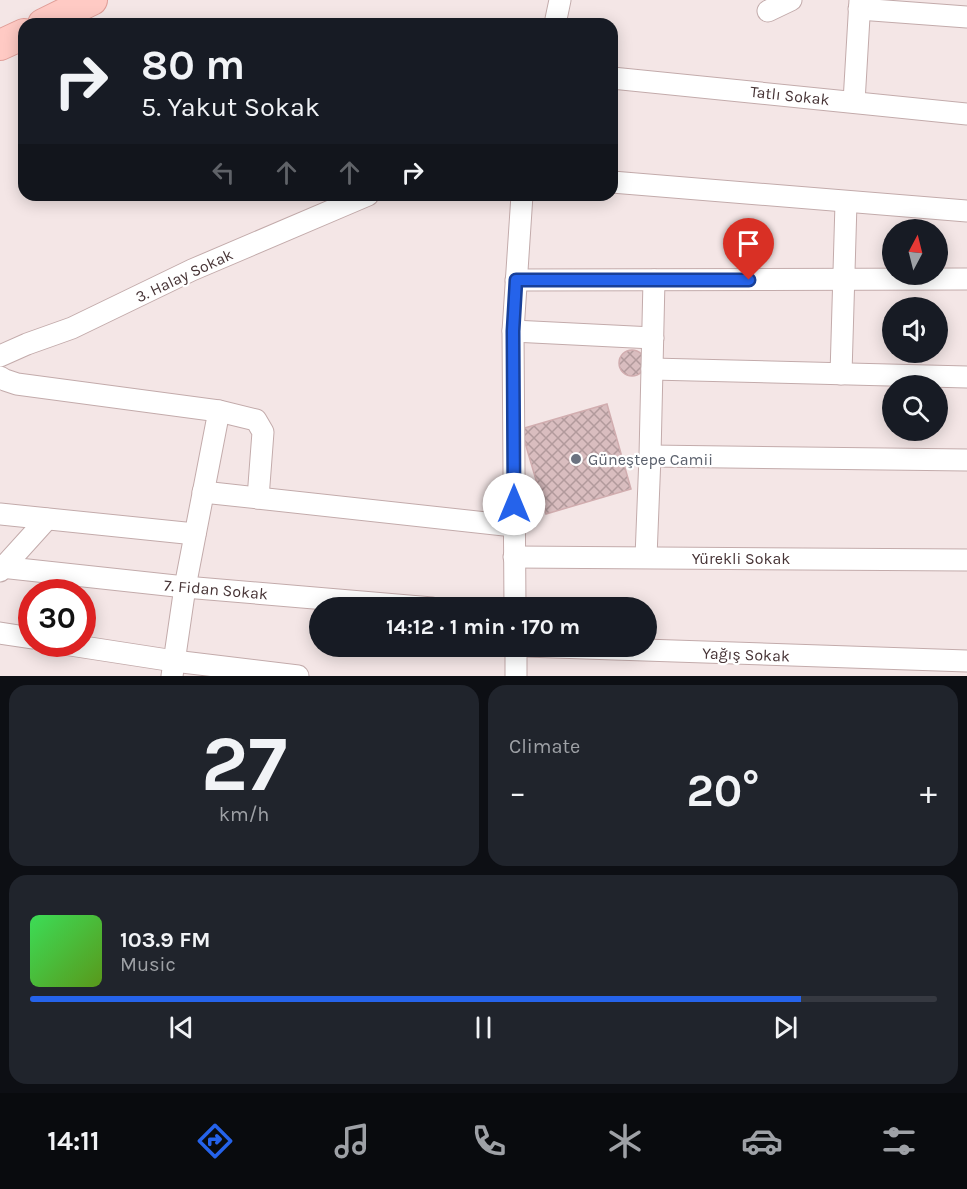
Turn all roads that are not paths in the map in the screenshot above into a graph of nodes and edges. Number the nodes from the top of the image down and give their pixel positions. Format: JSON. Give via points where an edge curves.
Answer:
{"nodes":[{"id":1,"x":92,"y":0,"type":"edge"},
{"id":2,"x":560,"y":0,"type":"edge"},
{"id":3,"x":791,"y":0,"type":"edge"},
{"id":4,"x":860,"y":5,"type":"edge"},
{"id":5,"x":768,"y":11,"type":"dead end"},
{"id":6,"x":967,"y":17,"type":"edge"},
{"id":7,"x":55,"y":18,"type":"edge"},
{"id":8,"x":556,"y":18,"type":"edge"},
{"id":9,"x":18,"y":37,"type":"edge"},
{"id":10,"x":0,"y":45,"type":"edge"},
{"id":11,"x":618,"y":79,"type":"edge"},
{"id":12,"x":854,"y":102,"type":"junction"},
{"id":13,"x":967,"y":114,"type":"edge"},
{"id":14,"x":618,"y":183,"type":"edge"},
{"id":15,"x":354,"y":201,"type":"edge"},
{"id":16,"x":522,"y":201,"type":"edge"},
{"id":17,"x":846,"y":202,"type":"junction"},
{"id":18,"x":967,"y":212,"type":"edge"},
{"id":19,"x":967,"y":279,"type":"edge"},
{"id":20,"x":516,"y":280,"type":"junction"},
{"id":21,"x":654,"y":280,"type":"junction"},
{"id":22,"x":844,"y":280,"type":"junction"},
{"id":23,"x":513,"y":331,"type":"junction"},
{"id":24,"x":653,"y":338,"type":"junction"},
{"id":25,"x":0,"y":356,"type":"edge"},
{"id":26,"x":652,"y":369,"type":"junction"},
{"id":27,"x":841,"y":374,"type":"junction"},
{"id":28,"x":0,"y":377,"type":"edge"},
{"id":29,"x":967,"y":377,"type":"edge"},
{"id":30,"x":219,"y":411,"type":"junction"},
{"id":31,"x":650,"y":456,"type":"junction"},
{"id":32,"x":967,"y":460,"type":"edge"},
{"id":33,"x":203,"y":492,"type":"junction"},
{"id":34,"x":258,"y":498,"type":"junction"},
{"id":35,"x":0,"y":514,"type":"edge"},
{"id":36,"x":47,"y":519,"type":"junction"},
{"id":37,"x":514,"y":526,"type":"junction"},
{"id":38,"x":195,"y":534,"type":"junction"},
{"id":39,"x":514,"y":557,"type":"junction"},
{"id":40,"x":646,"y":557,"type":"junction"},
{"id":41,"x":967,"y":560,"type":"edge"},
{"id":42,"x":1,"y":568,"type":"edge"},
{"id":43,"x":185,"y":587,"type":"junction"},
{"id":44,"x":515,"y":597,"type":"edge"},
{"id":45,"x":309,"y":598,"type":"edge"},
{"id":46,"x":0,"y":633,"type":"edge"},
{"id":47,"x":18,"y":636,"type":"edge"},
{"id":48,"x":657,"y":650,"type":"edge"},
{"id":49,"x":96,"y":651,"type":"edge"},
{"id":50,"x":516,"y":657,"type":"edge"},
{"id":51,"x":967,"y":661,"type":"edge"},
{"id":52,"x":173,"y":668,"type":"edge"},
{"id":53,"x":298,"y":676,"type":"edge"},
{"id":54,"x":516,"y":676,"type":"edge"}],
"edges":[{"from":1,"to":7,"type":"main road"},
{"from":2,"to":8,"type":"street"},
{"from":3,"to":5,"type":"street"},
{"from":4,"to":6,"type":"street"},
{"from":4,"to":12,"type":"street"},
{"from":9,"to":10,"type":"main road"},
{"from":11,"to":12,"type":"street","name":"Tatlı Sokak"},
{"from":12,"to":13,"type":"street","name":"Tatlı Sokak"},
{"from":14,"to":17,"type":"street"},
{"from":15,"to":25,"type":"street","name":"3. Halay Sokak","via":[[192,270],[72,328]]},
{"from":16,"to":20,"type":"street"},
{"from":17,"to":18,"type":"street"},
{"from":17,"to":22,"type":"street"},
{"from":19,"to":22,"type":"street"},
{"from":20,"to":21,"type":"street"},
{"from":20,"to":23,"type":"street"},
{"from":21,"to":22,"type":"street"},
{"from":21,"to":24,"type":"street"},
{"from":22,"to":27,"type":"street"},
{"from":23,"to":24,"type":"street"},
{"from":23,"to":37,"type":"street"},
{"from":24,"to":26,"type":"street"},
{"from":26,"to":27,"type":"street"},
{"from":26,"to":31,"type":"street"},
{"from":27,"to":29,"type":"street"},
{"from":28,"to":30,"type":"street","via":[[17,384]]},
{"from":30,"to":33,"type":"street"},
{"from":30,"to":34,"type":"street","via":[[256,420],[263,432]]},
{"from":31,"to":32,"type":"street"},
{"from":31,"to":40,"type":"street"},
{"from":33,"to":34,"type":"street"},
{"from":33,"to":38,"type":"street"},
{"from":34,"to":37,"type":"street"},
{"from":35,"to":36,"type":"street"},
{"from":36,"to":38,"type":"street"},
{"from":36,"to":42,"type":"street"},
{"from":37,"to":39,"type":"street"},
{"from":38,"to":43,"type":"street"},
{"from":39,"to":40,"type":"street","name":"Yürekli Sokak"},
{"from":39,"to":44,"type":"street"},
{"from":40,"to":41,"type":"street","name":"Yürekli Sokak"},
{"from":42,"to":43,"type":"street","name":"7. Fidan Sokak"},
{"from":43,"to":45,"type":"street","name":"7. Fidan Sokak"},
{"from":43,"to":52,"type":"street"},
{"from":46,"to":47,"type":"street"},
{"from":48,"to":51,"type":"street","name":"Yağış Sokak"},
{"from":49,"to":52,"type":"street"},
{"from":50,"to":54,"type":"street"},
{"from":52,"to":53,"type":"street"}]}
